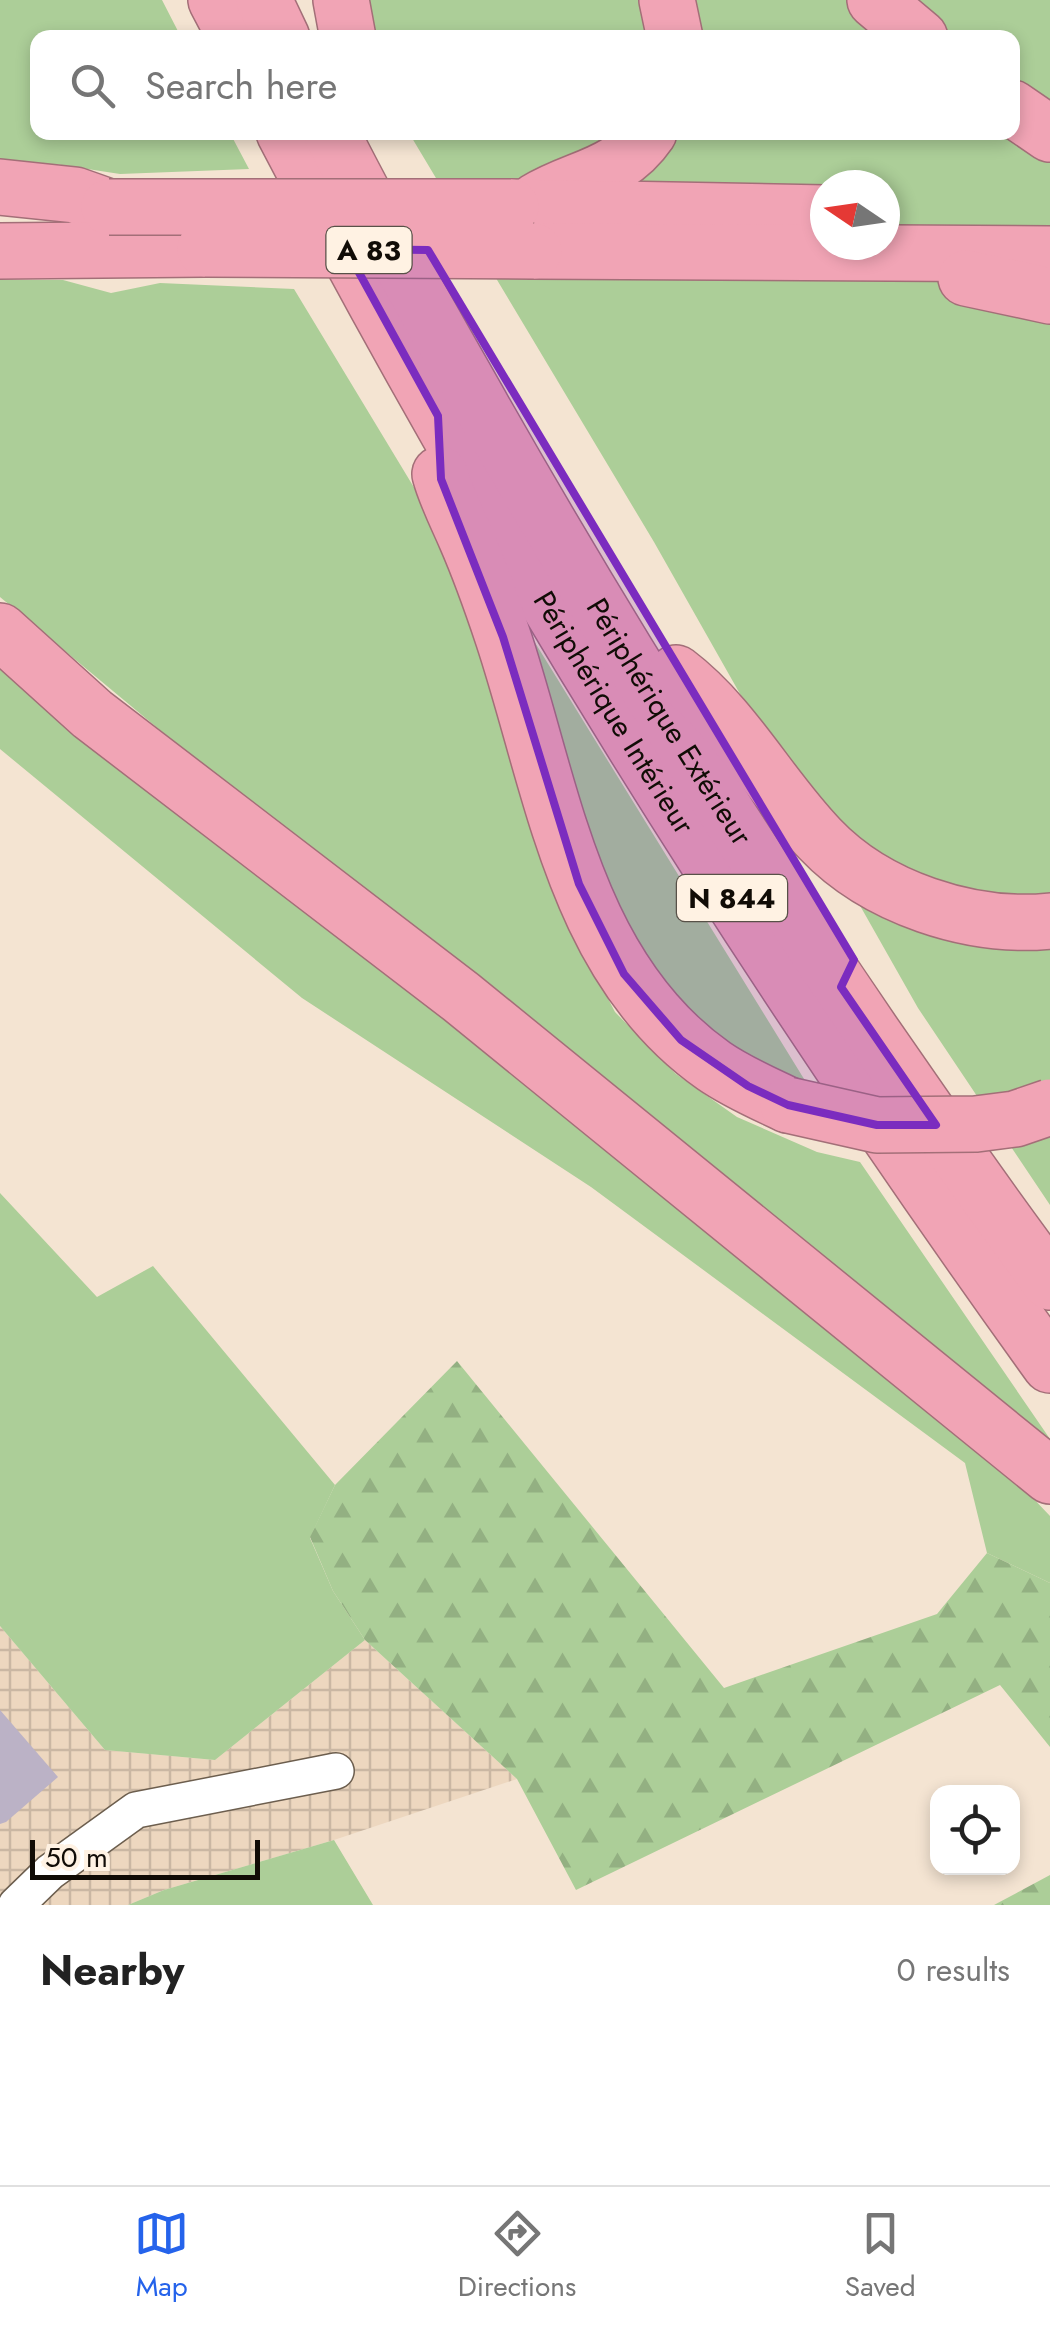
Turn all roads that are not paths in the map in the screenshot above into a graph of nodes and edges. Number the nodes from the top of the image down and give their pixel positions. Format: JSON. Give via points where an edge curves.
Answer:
{"nodes":[{"id":1,"x":216,"y":0,"type":"edge"},
{"id":2,"x":264,"y":0,"type":"edge"},
{"id":3,"x":298,"y":0,"type":"edge"},
{"id":4,"x":341,"y":0,"type":"edge"},
{"id":5,"x":667,"y":0,"type":"edge"},
{"id":6,"x":875,"y":0,"type":"edge"},
{"id":7,"x":232,"y":30,"type":"edge"},
{"id":8,"x":278,"y":30,"type":"edge"},
{"id":9,"x":313,"y":30,"type":"edge"},
{"id":10,"x":347,"y":30,"type":"edge"},
{"id":11,"x":673,"y":30,"type":"edge"},
{"id":12,"x":911,"y":30,"type":"edge"},
{"id":13,"x":1020,"y":113,"type":"edge"},
{"id":14,"x":1050,"y":134,"type":"edge"},
{"id":15,"x":288,"y":140,"type":"edge"},
{"id":16,"x":335,"y":140,"type":"edge"},
{"id":17,"x":368,"y":140,"type":"edge"},
{"id":18,"x":642,"y":140,"type":"edge"},
{"id":19,"x":0,"y":187,"type":"edge"},
{"id":20,"x":108,"y":207,"type":"junction"},
{"id":21,"x":0,"y":209,"type":"edge"},
{"id":22,"x":522,"y":223,"type":"junction"},
{"id":23,"x":0,"y":227,"type":"edge"},
{"id":24,"x":900,"y":228,"type":"edge"},
{"id":25,"x":1050,"y":229,"type":"edge"},
{"id":26,"x":810,"y":230,"type":"edge"},
{"id":27,"x":198,"y":238,"type":"junction"},
{"id":28,"x":900,"y":238,"type":"edge"},
{"id":29,"x":0,"y":251,"type":"edge"},
{"id":30,"x":1050,"y":254,"type":"edge"},
{"id":31,"x":841,"y":260,"type":"edge"},
{"id":32,"x":1050,"y":296,"type":"edge"},
{"id":33,"x":438,"y":416,"type":"junction"},
{"id":34,"x":0,"y":631,"type":"edge"},
{"id":35,"x":676,"y":673,"type":"junction"},
{"id":36,"x":1050,"y":921,"type":"edge"},
{"id":37,"x":841,"y":987,"type":"junction"},
{"id":38,"x":1050,"y":1107,"type":"edge"},
{"id":39,"x":1050,"y":1282,"type":"edge"},
{"id":40,"x":1050,"y":1364,"type":"edge"},
{"id":41,"x":1050,"y":1476,"type":"edge"},
{"id":42,"x":336,"y":1771,"type":"dead end"},
{"id":43,"x":16,"y":1905,"type":"edge"}],
"edges":[{"from":1,"to":7,"type":"highway"},
{"from":2,"to":8,"type":"highway"},
{"from":3,"to":9,"type":"highway"},
{"from":4,"to":10,"type":"highway"},
{"from":5,"to":11,"type":"highway"},
{"from":6,"to":12,"type":"highway"},
{"from":13,"to":14,"type":"highway"},
{"from":15,"to":33,"type":"highway","name":"Périphérique Intérieur","number":"N 844"},
{"from":16,"to":37,"type":"highway","name":"Périphérique Extérieur","number":"N 844","via":[[619,641]]},
{"from":17,"to":35,"type":"highway"},
{"from":18,"to":22,"type":"highway","via":[[609,169],[552,190]]},
{"from":19,"to":20,"type":"highway","via":[[74,195]]},
{"from":20,"to":21,"type":"highway"},
{"from":20,"to":22,"type":"highway","bridge":true},
{"from":22,"to":26,"type":"highway","number":"A 83"},
{"from":22,"to":27,"type":"highway","number":"A 83","bridge":true},
{"from":23,"to":27,"type":"highway","number":"A 83"},
{"from":24,"to":25,"type":"highway"},
{"from":27,"to":29,"type":"highway","number":"A 83"},
{"from":28,"to":30,"type":"highway","number":"A 83"},
{"from":31,"to":32,"type":"highway","via":[[846,267],[947,274]]},
{"from":33,"to":38,"type":"highway","bridge":true,"via":[[434,445],[441,479],[481,574],[578,884],[624,974],[652,1011],[714,1066],[788,1106],[876,1125],[976,1124]]},
{"from":33,"to":40,"type":"highway","name":"Périphérique Intérieur","number":"N 844","via":[[744,917]]},
{"from":34,"to":41,"type":"highway","via":[[92,714],[461,997]]},
{"from":35,"to":36,"type":"highway","via":[[704,695],[820,840],[869,877],[958,914]]},
{"from":35,"to":37,"type":"highway","via":[[854,960]]},
{"from":37,"to":39,"type":"highway","name":"Périphérique Extérieur","number":"N 844"},
{"from":42,"to":43,"type":"street","via":[[136,1810]]}]}
